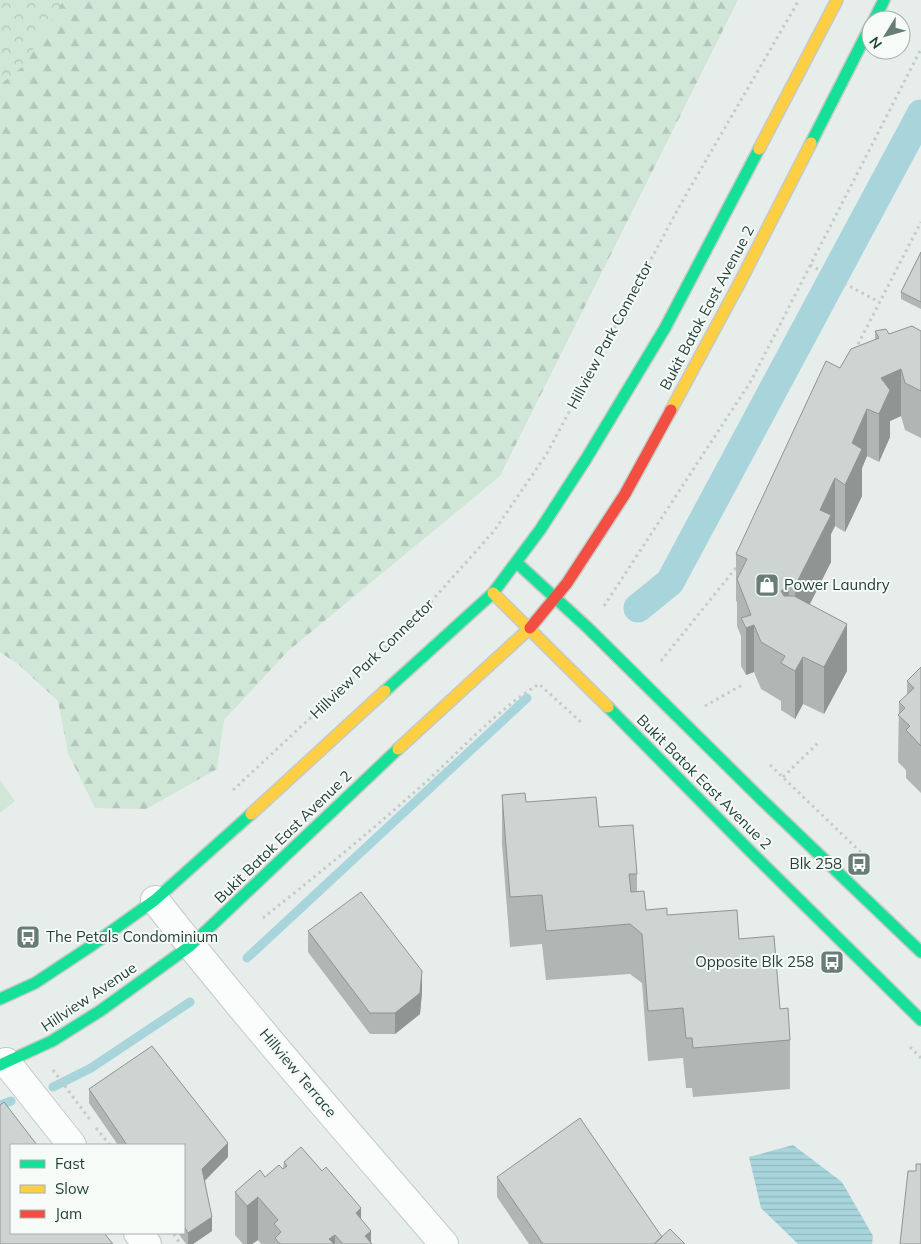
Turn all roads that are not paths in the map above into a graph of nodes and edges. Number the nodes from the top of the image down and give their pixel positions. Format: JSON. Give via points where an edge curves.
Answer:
{"nodes":[{"id":1,"x":837,"y":0,"type":"edge"},
{"id":2,"x":861,"y":45,"type":"edge"},
{"id":3,"x":516,"y":562,"type":"junction"},
{"id":4,"x":493,"y":593,"type":"junction"},
{"id":5,"x":555,"y":598,"type":"junction"},
{"id":6,"x":530,"y":628,"type":"junction"},
{"id":7,"x":155,"y":900,"type":"junction"},
{"id":8,"x":190,"y":946,"type":"junction"},
{"id":9,"x":921,"y":952,"type":"edge"},
{"id":10,"x":0,"y":998,"type":"edge"},
{"id":11,"x":921,"y":1020,"type":"edge"},
{"id":12,"x":3,"y":1063,"type":"edge"},
{"id":13,"x":71,"y":1144,"type":"edge"},
{"id":14,"x":139,"y":1234,"type":"edge"},
{"id":15,"x":147,"y":1244,"type":"edge"},
{"id":16,"x":444,"y":1244,"type":"edge"}],
"edges":[{"from":1,"to":3,"type":"street","name":"Bukit Batok East Avenue 2","via":[[665,328],[586,459]]},
{"from":2,"to":5,"type":"street","name":"Bukit Batok East Avenue 2","via":[[739,284],[625,494]]},
{"from":3,"to":4,"type":"street","name":"Bukit Batok East Avenue 2"},
{"from":3,"to":5,"type":"street","name":"Bukit Batok East Avenue 2"},
{"from":4,"to":6,"type":"street","name":"Bukit Batok East Avenue 2"},
{"from":4,"to":7,"type":"street","name":"Bukit Batok East Avenue 2"},
{"from":5,"to":6,"type":"street","name":"Bukit Batok East Avenue 2"},
{"from":5,"to":9,"type":"street","name":"Bukit Batok East Avenue 2"},
{"from":6,"to":8,"type":"street","name":"Bukit Batok East Avenue 2"},
{"from":6,"to":11,"type":"street","name":"Bukit Batok East Avenue 2"},
{"from":7,"to":8,"type":"street","name":"Hillview Terrace"},
{"from":7,"to":10,"type":"street","via":[[35,982]]},
{"from":8,"to":12,"type":"street","name":"Hillview Avenue","via":[[100,1011],[52,1041]]},
{"from":8,"to":16,"type":"street","name":"Hillview Terrace"},
{"from":12,"to":13,"type":"street"},
{"from":14,"to":15,"type":"street"}]}
